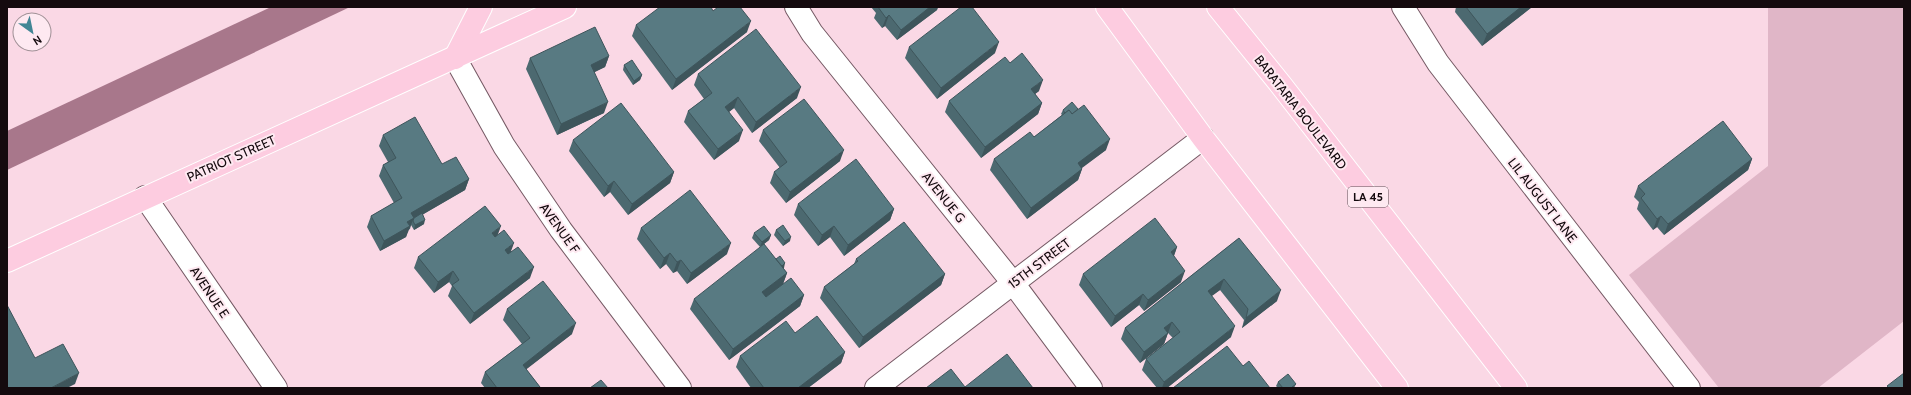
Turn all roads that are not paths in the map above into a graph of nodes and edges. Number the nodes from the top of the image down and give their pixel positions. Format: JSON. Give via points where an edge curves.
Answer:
{"nodes":[{"id":1,"x":481,"y":7,"type":"edge"},
{"id":2,"x":564,"y":7,"type":"edge"},
{"id":3,"x":796,"y":7,"type":"edge"},
{"id":4,"x":1107,"y":7,"type":"edge"},
{"id":5,"x":1218,"y":7,"type":"edge"},
{"id":6,"x":1403,"y":7,"type":"edge"},
{"id":7,"x":455,"y":58,"type":"junction"},
{"id":8,"x":1203,"y":138,"type":"junction"},
{"id":9,"x":145,"y":197,"type":"junction"},
{"id":10,"x":7,"y":261,"type":"edge"},
{"id":11,"x":1013,"y":283,"type":"junction"},
{"id":12,"x":276,"y":388,"type":"edge"},
{"id":13,"x":680,"y":388,"type":"edge"},
{"id":14,"x":876,"y":388,"type":"edge"},
{"id":15,"x":1091,"y":388,"type":"edge"},
{"id":16,"x":1397,"y":388,"type":"edge"},
{"id":17,"x":1516,"y":388,"type":"edge"},
{"id":18,"x":1690,"y":388,"type":"edge"}],
"edges":[{"from":1,"to":7,"type":"main road"},
{"from":2,"to":7,"type":"main road","name":"PATRIOT STREET"},
{"from":3,"to":11,"type":"street","name":"AVENUE G","via":[[812,33]]},
{"from":4,"to":8,"type":"main road"},
{"from":5,"to":17,"type":"main road","name":"BARATARIA BOULEVARD","number":"LA 45"},
{"from":6,"to":18,"type":"street","name":"LIL AUGUST LANE","via":[[1438,63]]},
{"from":7,"to":9,"type":"main road","name":"PATRIOT STREET"},
{"from":7,"to":13,"type":"street","name":"AVENUE F","via":[[504,146],[561,230]]},
{"from":8,"to":11,"type":"street","name":"15TH STREET"},
{"from":8,"to":16,"type":"main road"},
{"from":9,"to":10,"type":"main road","name":"PATRIOT STREET"},
{"from":9,"to":12,"type":"street","name":"AVENUE E"},
{"from":11,"to":14,"type":"street","name":"15TH STREET"},
{"from":11,"to":15,"type":"street","name":"AVENUE G"}]}
